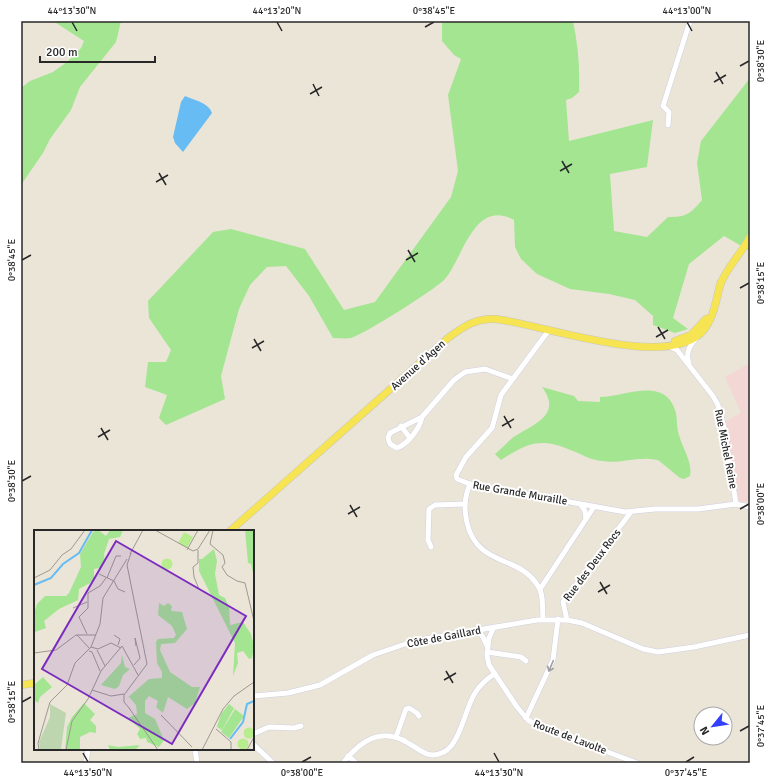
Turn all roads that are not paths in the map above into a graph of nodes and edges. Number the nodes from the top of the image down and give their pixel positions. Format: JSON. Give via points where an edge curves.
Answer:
{"nodes":[{"id":1,"x":690,"y":21,"type":"edge"},
{"id":2,"x":668,"y":125,"type":"dead end"},
{"id":3,"x":750,"y":237,"type":"edge"},
{"id":4,"x":721,"y":282,"type":"junction"},
{"id":5,"x":549,"y":330,"type":"junction"},
{"id":6,"x":700,"y":334,"type":"junction"},
{"id":7,"x":677,"y":344,"type":"junction"},
{"id":8,"x":687,"y":356,"type":"junction"},
{"id":9,"x":698,"y":378,"type":"junction"},
{"id":10,"x":513,"y":379,"type":"junction"},
{"id":11,"x":422,"y":417,"type":"junction"},
{"id":12,"x":400,"y":426,"type":"junction"},
{"id":13,"x":410,"y":438,"type":"junction"},
{"id":14,"x":470,"y":484,"type":"junction"},
{"id":15,"x":465,"y":504,"type":"junction"},
{"id":16,"x":736,"y":504,"type":"junction"},
{"id":17,"x":582,"y":505,"type":"junction"},
{"id":18,"x":594,"y":507,"type":"junction"},
{"id":19,"x":750,"y":507,"type":"edge"},
{"id":20,"x":631,"y":512,"type":"junction"},
{"id":21,"x":586,"y":519,"type":"junction"},
{"id":22,"x":231,"y":530,"type":"edge"},
{"id":23,"x":431,"y":547,"type":"dead end"},
{"id":24,"x":524,"y":571,"type":"junction"},
{"id":25,"x":545,"y":579,"type":"junction"},
{"id":26,"x":540,"y":589,"type":"junction"},
{"id":27,"x":544,"y":619,"type":"junction"},
{"id":28,"x":558,"y":619,"type":"junction"},
{"id":29,"x":567,"y":620,"type":"junction"},
{"id":30,"x":494,"y":627,"type":"junction"},
{"id":31,"x":478,"y":630,"type":"junction"},
{"id":32,"x":750,"y":635,"type":"edge"},
{"id":33,"x":487,"y":650,"type":"junction"},
{"id":34,"x":526,"y":660,"type":"dead end"},
{"id":35,"x":494,"y":674,"type":"junction"},
{"id":36,"x":21,"y":685,"type":"edge"},
{"id":37,"x":34,"y":685,"type":"edge"},
{"id":38,"x":254,"y":696,"type":"edge"},
{"id":39,"x":419,"y":716,"type":"dead end"},
{"id":40,"x":526,"y":718,"type":"junction"},
{"id":41,"x":301,"y":726,"type":"dead end"},
{"id":42,"x":254,"y":734,"type":"edge"},
{"id":43,"x":396,"y":737,"type":"junction"},
{"id":44,"x":254,"y":745,"type":"edge"},
{"id":45,"x":88,"y":750,"type":"edge"},
{"id":46,"x":195,"y":750,"type":"edge"},
{"id":47,"x":348,"y":756,"type":"junction"},
{"id":48,"x":86,"y":763,"type":"edge"},
{"id":49,"x":197,"y":763,"type":"edge"},
{"id":50,"x":273,"y":763,"type":"edge"},
{"id":51,"x":343,"y":763,"type":"edge"},
{"id":52,"x":356,"y":763,"type":"edge"},
{"id":53,"x":637,"y":763,"type":"edge"}],
"edges":[{"from":1,"to":2,"type":"street","via":[[663,106],[669,112]]},
{"from":3,"to":4,"type":"main road"},
{"from":4,"to":6,"type":"main road","via":[[710,321]]},
{"from":4,"to":7,"type":"main road","via":[[702,325]]},
{"from":5,"to":7,"type":"main road","name":"Avenue d'Agen","via":[[613,343],[651,346]]},
{"from":5,"to":10,"type":"street","name":"Rue Grande Muraille"},
{"from":5,"to":22,"type":"main road","name":"Avenue d'Agen","via":[[496,319],[472,321],[448,338]]},
{"from":6,"to":7,"type":"main road","via":[[691,341]]},
{"from":6,"to":8,"type":"street","via":[[690,345]]},
{"from":7,"to":8,"type":"street","name":"Rue Michel Reine"},
{"from":7,"to":9,"type":"street","name":"Rue Michel Reine","via":[[681,355]]},
{"from":8,"to":9,"type":"street","name":"Rue Michel Reine"},
{"from":9,"to":16,"type":"street","name":"Rue Michel Reine","via":[[713,396],[720,411]]},
{"from":10,"to":11,"type":"street","via":[[485,369],[465,372],[454,380]]},
{"from":10,"to":14,"type":"street","name":"Rue Grande Muraille","via":[[502,395],[492,428],[458,469],[457,479]]},
{"from":11,"to":12,"type":"street"},
{"from":11,"to":13,"type":"street"},
{"from":12,"to":13,"type":"street"},
{"from":12,"to":13,"type":"street","via":[[390,433],[390,444],[399,448]]},
{"from":14,"to":15,"type":"street","via":[[464,498]]},
{"from":14,"to":17,"type":"street","name":"Rue Grande Muraille"},
{"from":15,"to":23,"type":"street","via":[[435,505],[428,509],[428,540]]},
{"from":15,"to":24,"type":"street","via":[[469,528],[481,550]]},
{"from":16,"to":19,"type":"street"},
{"from":16,"to":20,"type":"street","name":"Rue Grande Muraille","via":[[698,510],[655,509]]},
{"from":17,"to":18,"type":"street","name":"Rue Grande Muraille"},
{"from":17,"to":21,"type":"street"},
{"from":18,"to":20,"type":"street","name":"Rue Grande Muraille"},
{"from":18,"to":21,"type":"street"},
{"from":20,"to":29,"type":"street","name":"Rue des Deux Rocs","via":[[563,602]]},
{"from":21,"to":25,"type":"street"},
{"from":24,"to":25,"type":"street","via":[[540,580]]},
{"from":24,"to":26,"type":"street"},
{"from":25,"to":26,"type":"street"},
{"from":26,"to":27,"type":"street"},
{"from":27,"to":28,"type":"street","name":"Côte de Gaillard"},
{"from":27,"to":30,"type":"street","name":"Côte de Gaillard"},
{"from":28,"to":29,"type":"street","name":"Côte de Gaillard"},
{"from":28,"to":40,"type":"street","one_way":true,"via":[[553,660]]},
{"from":29,"to":32,"type":"street","name":"Côte de Gaillard","via":[[596,628],[643,649],[658,652]]},
{"from":30,"to":31,"type":"street","name":"Côte de Gaillard"},
{"from":30,"to":33,"type":"street"},
{"from":31,"to":33,"type":"street"},
{"from":31,"to":38,"type":"street","name":"Côte de Gaillard","via":[[400,645],[373,655],[314,687],[288,693]]},
{"from":33,"to":34,"type":"street"},
{"from":33,"to":35,"type":"street","via":[[488,662]]},
{"from":35,"to":40,"type":"street"},
{"from":35,"to":43,"type":"street","via":[[475,693],[456,739],[446,751],[430,756]]},
{"from":36,"to":37,"type":"main road"},
{"from":39,"to":43,"type":"street","via":[[409,708],[406,709]]},
{"from":40,"to":53,"type":"street","name":"Route de Lavolte","via":[[538,726]]},
{"from":41,"to":42,"type":"street","via":[[269,727]]},
{"from":43,"to":47,"type":"street","via":[[379,736],[365,741]]},
{"from":44,"to":50,"type":"street"},
{"from":45,"to":48,"type":"street"},
{"from":46,"to":49,"type":"street"},
{"from":47,"to":51,"type":"street"},
{"from":47,"to":52,"type":"street"}]}
